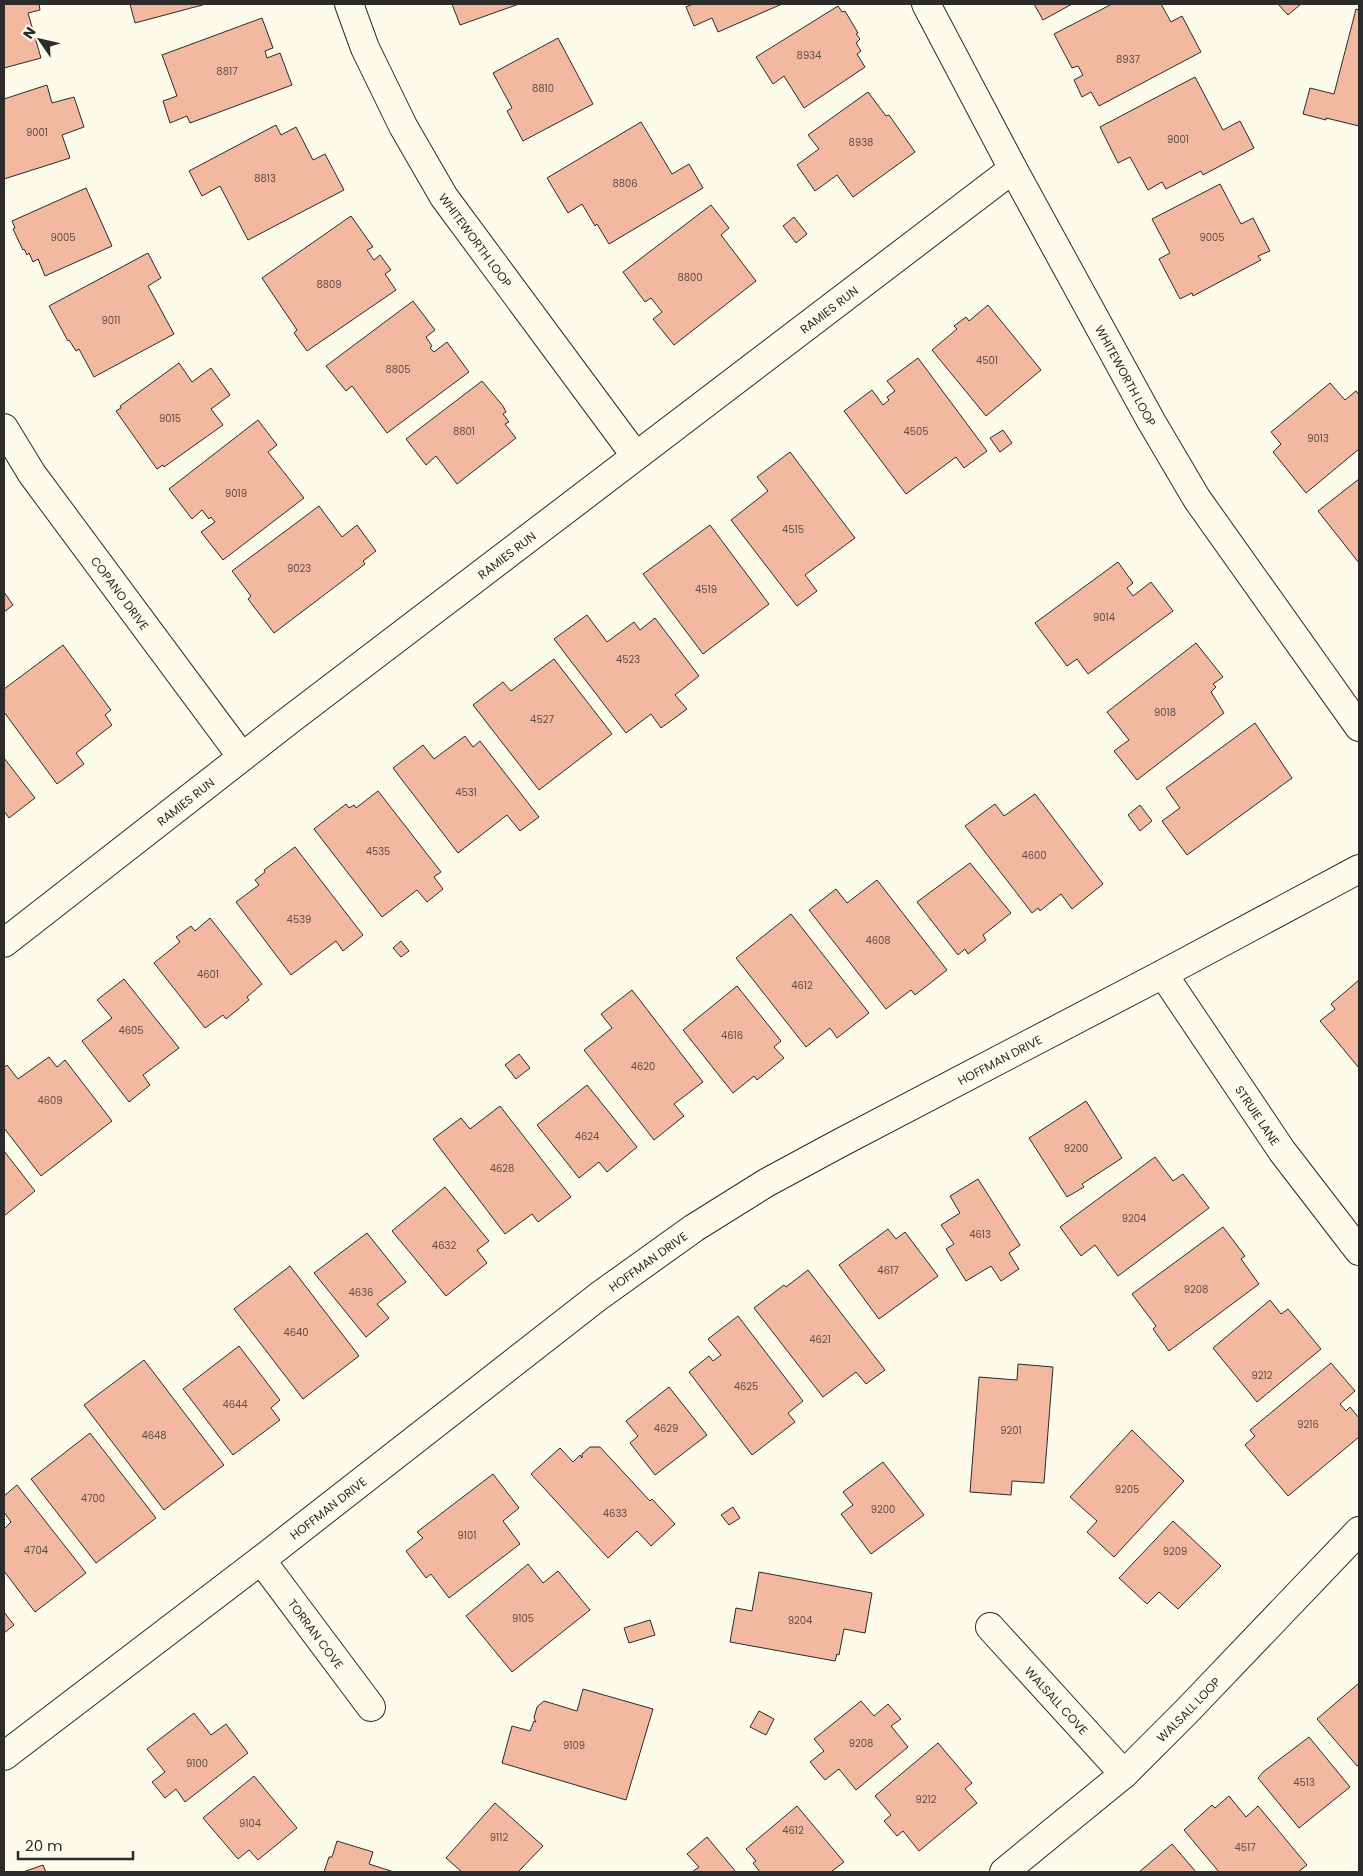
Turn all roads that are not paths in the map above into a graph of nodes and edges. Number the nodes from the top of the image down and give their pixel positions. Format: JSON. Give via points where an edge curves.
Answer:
{"nodes":[{"id":1,"x":349,"y":4,"type":"edge"},
{"id":2,"x":926,"y":4,"type":"edge"},
{"id":3,"x":1013,"y":169,"type":"junction"},
{"id":4,"x":4,"y":428,"type":"edge"},
{"id":5,"x":635,"y":455,"type":"junction"},
{"id":6,"x":1359,"y":727,"type":"edge"},
{"id":7,"x":242,"y":757,"type":"junction"},
{"id":8,"x":1359,"y":869,"type":"edge"},
{"id":9,"x":4,"y":943,"type":"edge"},
{"id":10,"x":1163,"y":974,"type":"junction"},
{"id":11,"x":1359,"y":1251,"type":"edge"},
{"id":12,"x":1359,"y":1531,"type":"edge"},
{"id":13,"x":260,"y":1560,"type":"junction"},
{"id":14,"x":990,"y":1626,"type":"dead end"},
{"id":15,"x":371,"y":1707,"type":"dead end"},
{"id":16,"x":4,"y":1756,"type":"edge"},
{"id":17,"x":1124,"y":1774,"type":"junction"},
{"id":18,"x":1004,"y":1872,"type":"edge"}],
"edges":[{"from":1,"to":5,"type":"street","name":"WHITEWORTH LOOP","via":[[403,126],[444,197]]},
{"from":2,"to":3,"type":"street","name":"WHITEWORTH LOOP"},
{"from":3,"to":5,"type":"street","name":"RAMIES RUN"},
{"from":3,"to":6,"type":"street","name":"WHITEWORTH LOOP","via":[[1197,499]]},
{"from":4,"to":7,"type":"street","name":"COPANO DRIVE","via":[[32,474]]},
{"from":5,"to":7,"type":"street","name":"RAMIES RUN"},
{"from":7,"to":9,"type":"street","name":"RAMIES RUN"},
{"from":8,"to":10,"type":"street","name":"HOFFMAN DRIVE"},
{"from":10,"to":11,"type":"street","name":"STRUIE LANE","via":[[1282,1152]]},
{"from":10,"to":13,"type":"street","name":"HOFFMAN DRIVE","via":[[766,1183],[694,1228],[599,1296]]},
{"from":12,"to":17,"type":"street","name":"WALSALL LOOP"},
{"from":13,"to":15,"type":"street","name":"TORRAN COVE"},
{"from":13,"to":16,"type":"street","name":"HOFFMAN DRIVE"},
{"from":14,"to":17,"type":"street","name":"WALSALL COVE"},
{"from":17,"to":18,"type":"street","name":"WALSALL LOOP"}]}
